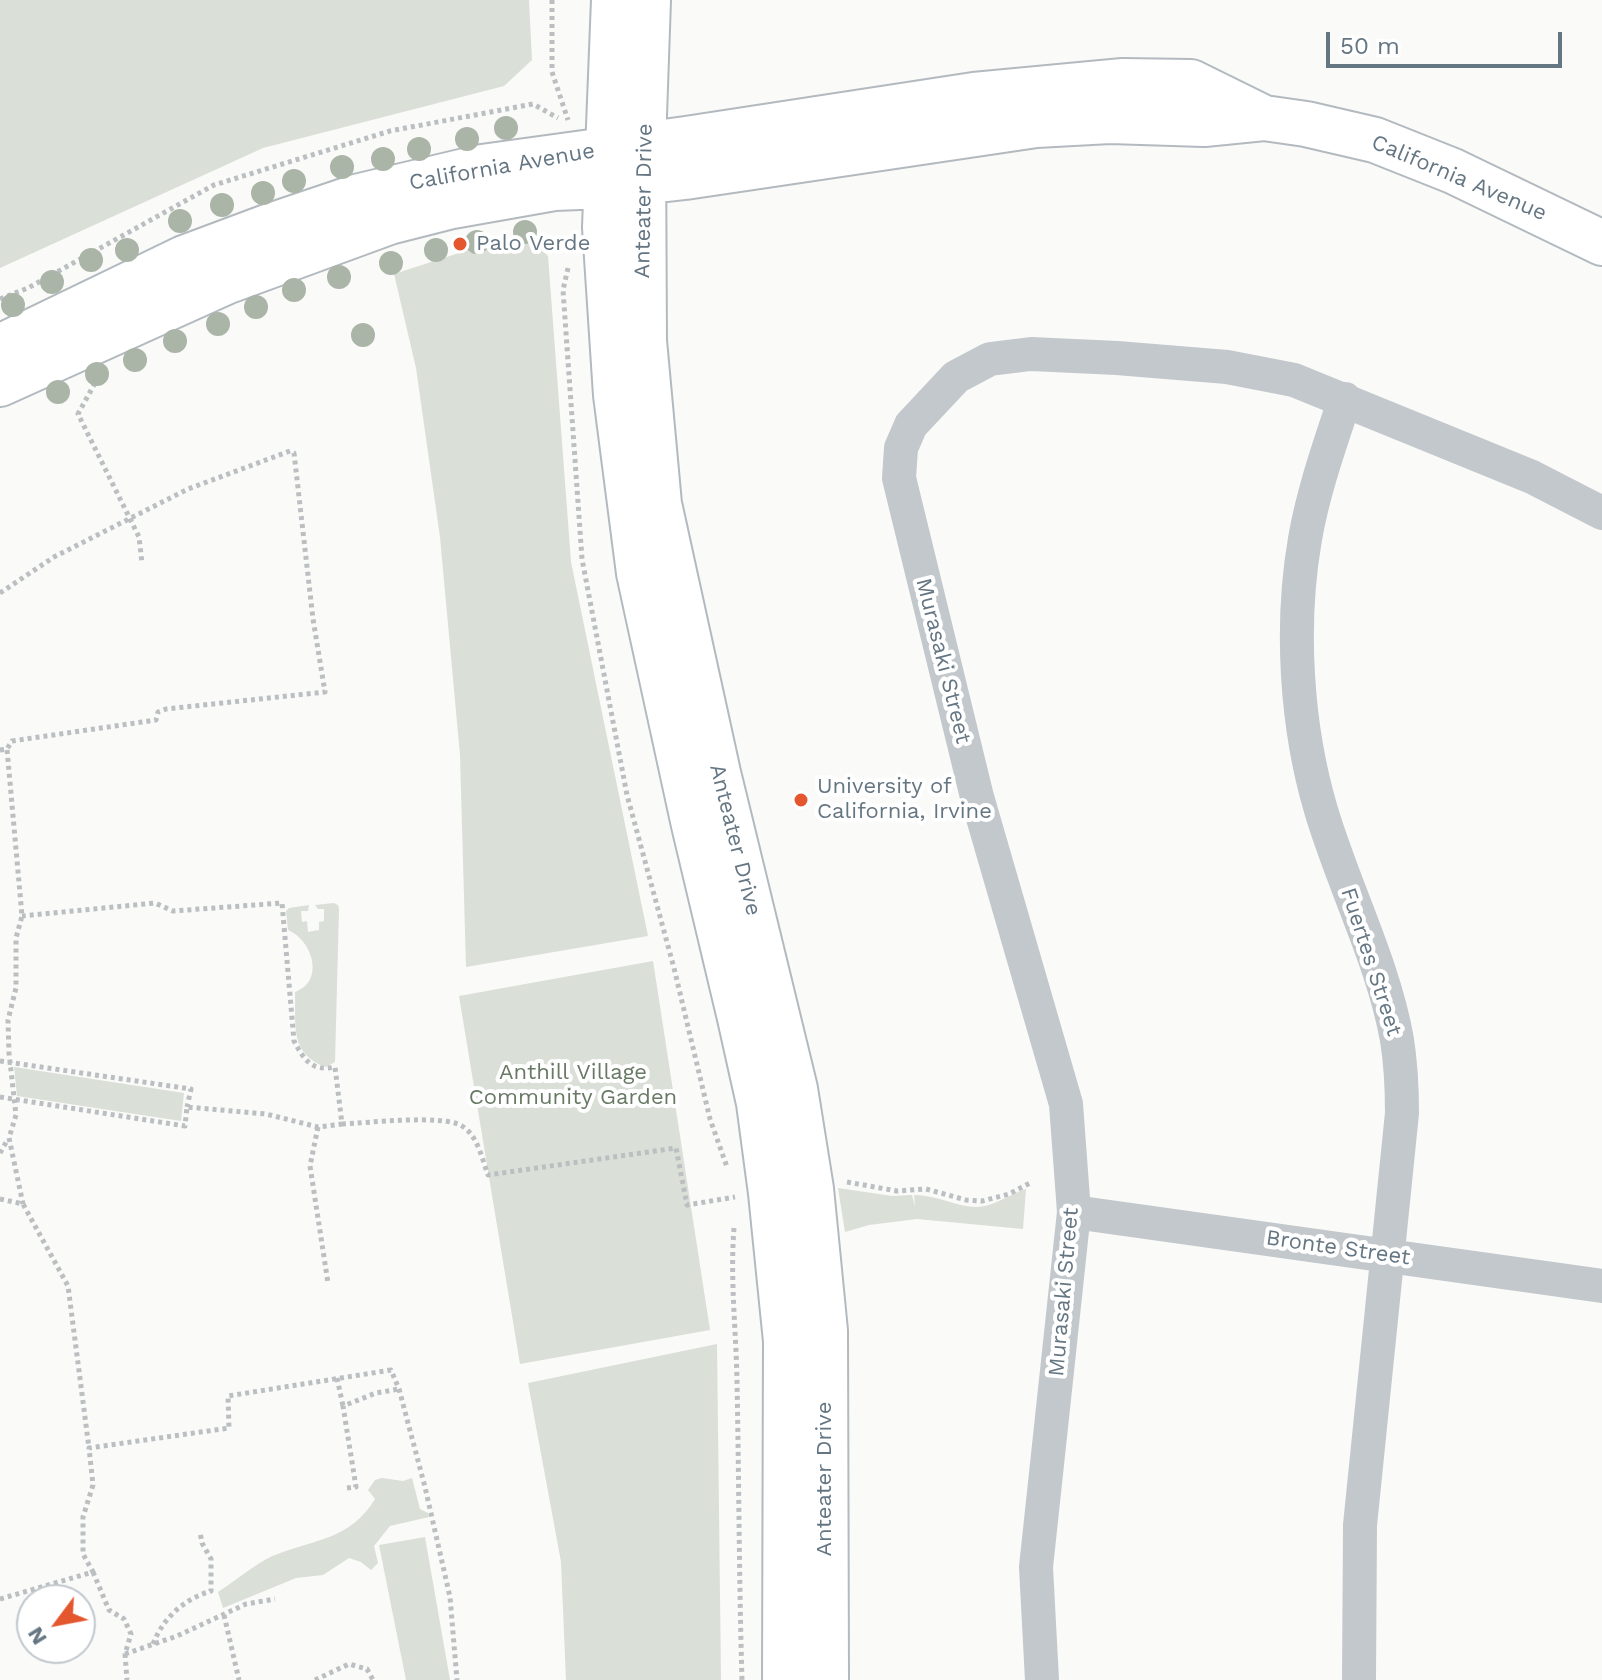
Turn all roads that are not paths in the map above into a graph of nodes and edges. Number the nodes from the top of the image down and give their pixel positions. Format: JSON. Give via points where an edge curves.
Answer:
{"nodes":[{"id":1,"x":614,"y":0,"type":"edge"},
{"id":2,"x":648,"y":0,"type":"edge"},
{"id":3,"x":625,"y":165,"type":"junction"},
{"id":4,"x":1602,"y":243,"type":"edge"},
{"id":5,"x":0,"y":347,"type":"edge"},
{"id":6,"x":0,"y":384,"type":"edge"},
{"id":7,"x":1345,"y":399,"type":"junction"},
{"id":8,"x":1602,"y":513,"type":"edge"},
{"id":9,"x":757,"y":1195,"type":"junction"},
{"id":10,"x":1074,"y":1212,"type":"junction"},
{"id":11,"x":1386,"y":1254,"type":"junction"},
{"id":12,"x":1602,"y":1286,"type":"edge"},
{"id":13,"x":785,"y":1680,"type":"edge"},
{"id":14,"x":826,"y":1680,"type":"edge"},
{"id":15,"x":1042,"y":1680,"type":"edge"},
{"id":16,"x":1359,"y":1680,"type":"edge"}],
"edges":[{"from":1,"to":3,"type":"main road","name":"Anteater Drive"},
{"from":2,"to":3,"type":"main road","name":"Anteater Drive"},
{"from":3,"to":4,"type":"main road","name":"California Avenue","via":[[974,95],[1123,81],[1191,82],[1264,118],[1375,140]]},
{"from":3,"to":5,"type":"main road","name":"California Avenue","via":[[482,167],[356,197],[184,258]]},
{"from":3,"to":6,"type":"main road","name":"California Avenue","via":[[554,188],[389,222],[228,281]]},
{"from":3,"to":9,"type":"main road","name":"Anteater Drive","via":[[605,227],[616,395],[654,648],[753,1075]]},
{"from":7,"to":8,"type":"street","name":"Murasaki Street","via":[[1532,477]]},
{"from":7,"to":10,"type":"street","name":"Murasaki Street","via":[[1294,380],[1227,367],[1031,354],[990,359],[956,377],[911,425],[901,448],[899,478],[973,782],[1066,1104]]},
{"from":7,"to":11,"type":"street","name":"Fuertes Street","via":[[1305,538],[1298,691],[1320,808],[1397,1037],[1402,1113]]},
{"from":9,"to":13,"type":"main road","name":"Anteater Drive","via":[[786,1341]]},
{"from":9,"to":14,"type":"main road","name":"Anteater Drive","via":[[825,1331]]},
{"from":10,"to":11,"type":"street","name":"Bronte Street"},
{"from":10,"to":15,"type":"street","name":"Murasaki Street","via":[[1036,1567]]},
{"from":11,"to":12,"type":"street","name":"Bronte Street"},
{"from":11,"to":16,"type":"street","name":"Fuertes Street","via":[[1360,1525]]}]}
